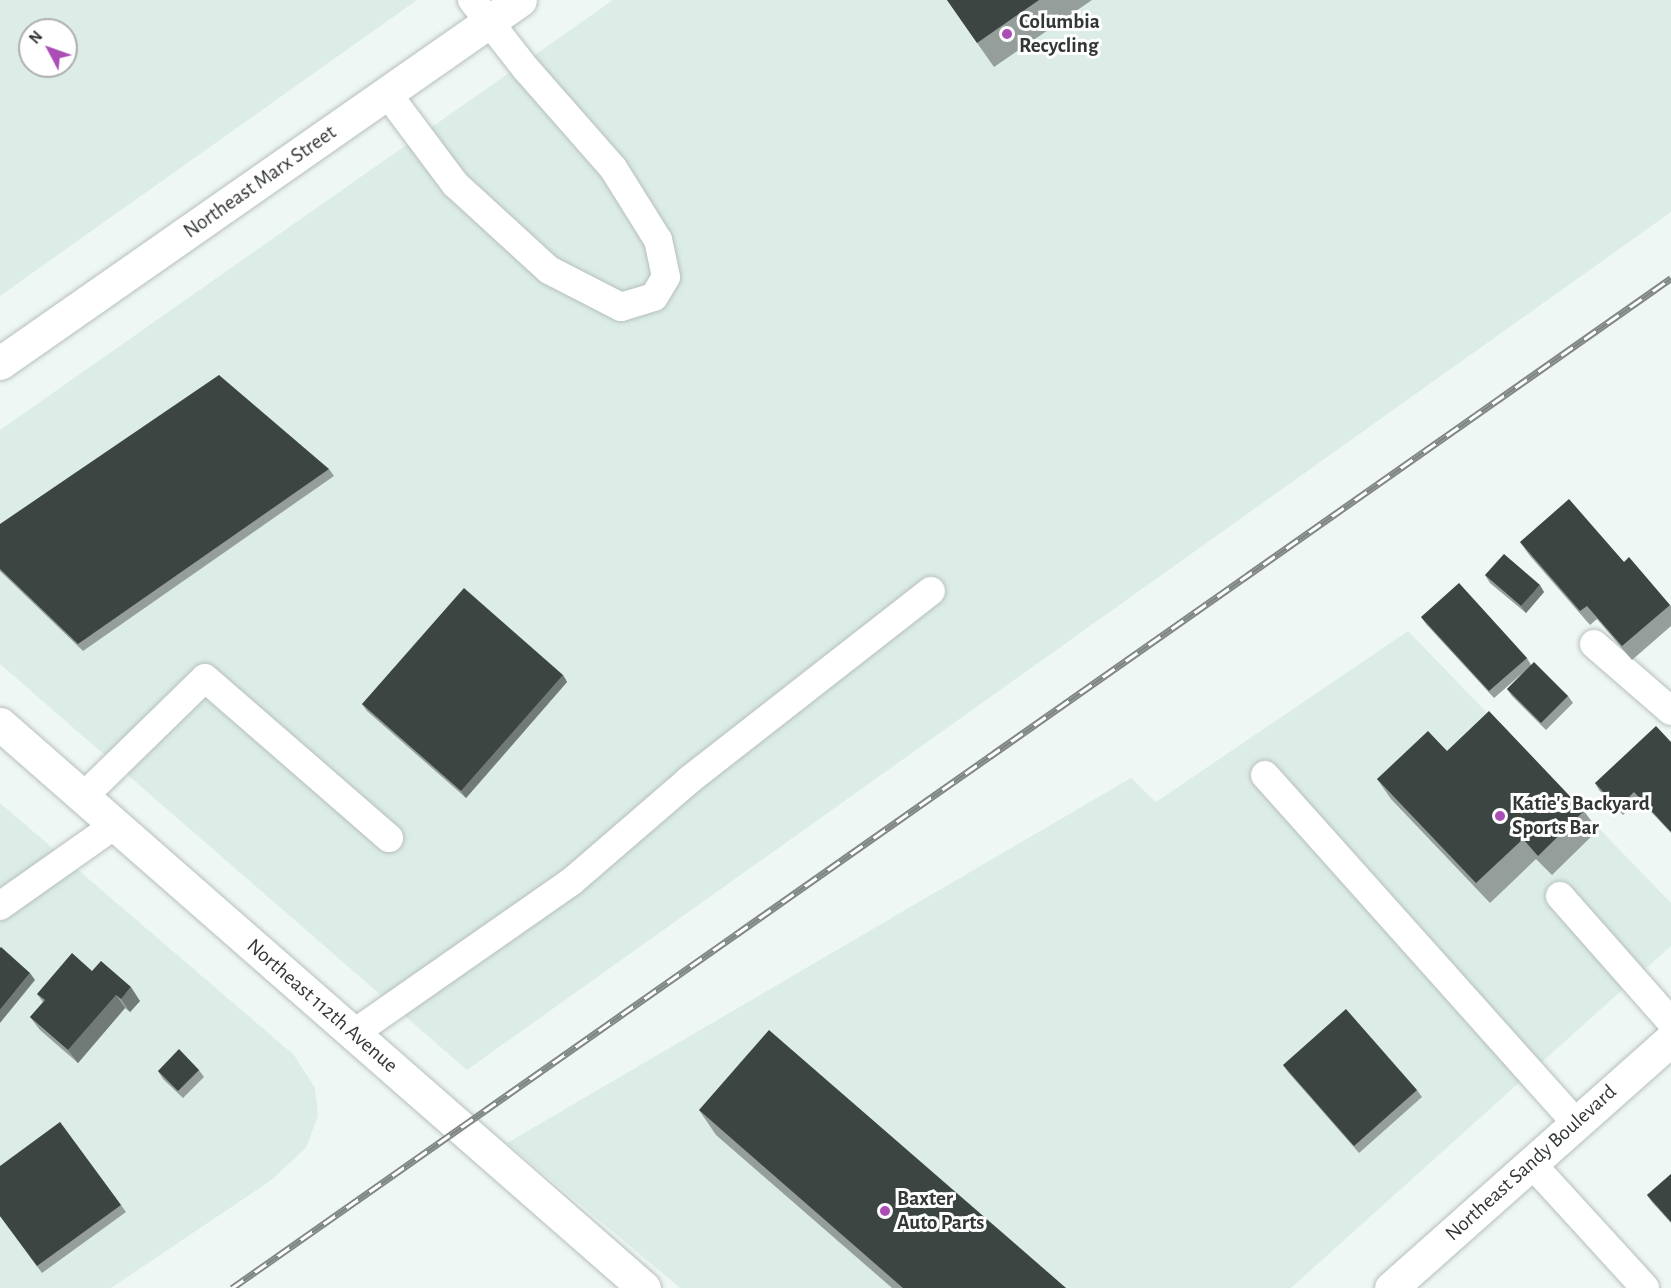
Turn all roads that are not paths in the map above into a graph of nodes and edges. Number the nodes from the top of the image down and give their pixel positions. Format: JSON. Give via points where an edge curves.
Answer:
{"nodes":[{"id":1,"x":520,"y":0,"type":"edge"},
{"id":2,"x":481,"y":11,"type":"edge"},
{"id":3,"x":387,"y":93,"type":"junction"},
{"id":4,"x":0,"y":363,"type":"edge"},
{"id":5,"x":931,"y":591,"type":"dead end"},
{"id":6,"x":1594,"y":644,"type":"dead end"},
{"id":7,"x":1671,"y":711,"type":"edge"},
{"id":8,"x":0,"y":724,"type":"edge"},
{"id":9,"x":1265,"y":775,"type":"dead end"},
{"id":10,"x":83,"y":797,"type":"junction"},
{"id":11,"x":115,"y":825,"type":"junction"},
{"id":12,"x":389,"y":838,"type":"dead end"},
{"id":13,"x":1560,"y":896,"type":"dead end"},
{"id":14,"x":0,"y":906,"type":"edge"},
{"id":15,"x":1671,"y":1022,"type":"edge"},
{"id":16,"x":353,"y":1034,"type":"junction"},
{"id":17,"x":1671,"y":1039,"type":"edge"},
{"id":18,"x":1575,"y":1123,"type":"junction"},
{"id":19,"x":1531,"y":1163,"type":"junction"},
{"id":20,"x":644,"y":1288,"type":"edge"},
{"id":21,"x":1391,"y":1288,"type":"edge"},
{"id":22,"x":1645,"y":1288,"type":"edge"}],
"edges":[{"from":1,"to":2,"type":"street","name":"Northeast Marx Street"},
{"from":2,"to":3,"type":"street","name":"Northeast Marx Street"},
{"from":2,"to":3,"type":"lane","via":[[613,168],[658,240],[666,277],[654,297],[621,307],[549,270],[455,184]]},
{"from":3,"to":4,"type":"street","name":"Northeast Marx Street"},
{"from":5,"to":16,"type":"lane","via":[[689,780],[571,882]]},
{"from":6,"to":7,"type":"lane"},
{"from":8,"to":10,"type":"street","name":"Northeast 112th Avenue"},
{"from":9,"to":18,"type":"lane"},
{"from":10,"to":11,"type":"street","name":"Northeast 112th Avenue"},
{"from":10,"to":12,"type":"lane","via":[[205,678]]},
{"from":11,"to":14,"type":"lane"},
{"from":11,"to":16,"type":"street","name":"Northeast 112th Avenue"},
{"from":13,"to":15,"type":"lane"},
{"from":16,"to":20,"type":"street","name":"Northeast 112th Avenue"},
{"from":17,"to":18,"type":"street","name":"Northeast Sandy Boulevard"},
{"from":18,"to":19,"type":"street","name":"Northeast Sandy Boulevard"},
{"from":19,"to":21,"type":"street","name":"Northeast Sandy Boulevard"},
{"from":19,"to":22,"type":"lane"}]}
